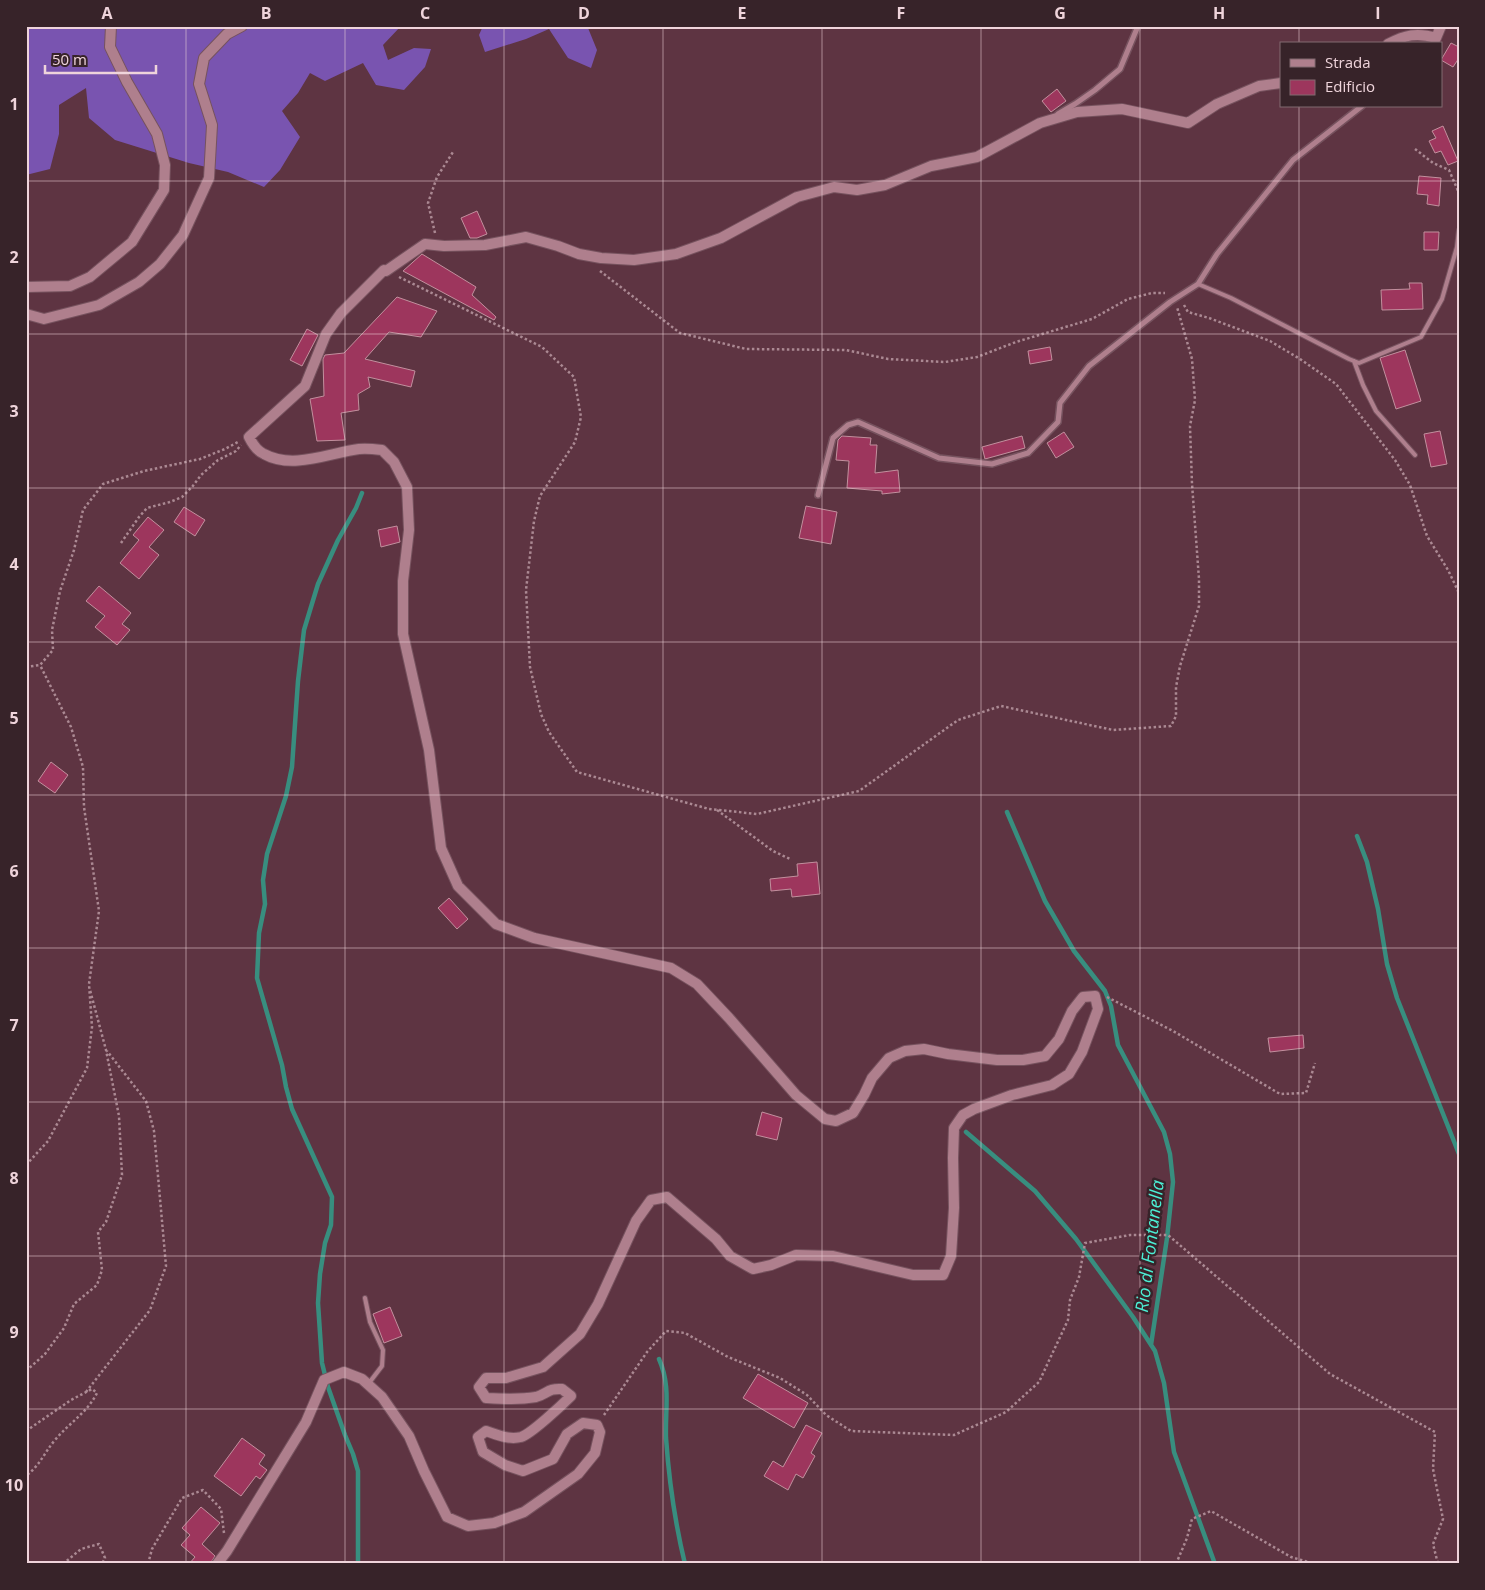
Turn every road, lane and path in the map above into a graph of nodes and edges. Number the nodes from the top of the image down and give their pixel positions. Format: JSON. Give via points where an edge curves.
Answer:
{"nodes":[{"id":1,"x":111,"y":26,"type":"edge"},
{"id":2,"x":242,"y":26,"type":"edge"},
{"id":3,"x":1138,"y":26,"type":"edge"},
{"id":4,"x":1441,"y":26,"type":"edge"},
{"id":5,"x":1433,"y":41,"type":"edge"},
{"id":6,"x":1392,"y":42,"type":"edge"},
{"id":7,"x":1280,"y":83,"type":"edge"},
{"id":8,"x":1359,"y":108,"type":"edge"},
{"id":9,"x":1040,"y":123,"type":"junction"},
{"id":10,"x":1414,"y":149,"type":"dead end"},
{"id":11,"x":453,"y":152,"type":"dead end"},
{"id":12,"x":1459,"y":193,"type":"edge"},
{"id":13,"x":1459,"y":230,"type":"edge"},
{"id":14,"x":437,"y":245,"type":"junction"},
{"id":15,"x":386,"y":271,"type":"junction"},
{"id":16,"x":600,"y":271,"type":"dead end"},
{"id":17,"x":1198,"y":284,"type":"junction"},
{"id":18,"x":26,"y":287,"type":"edge"},
{"id":19,"x":1180,"y":295,"type":"junction"},
{"id":20,"x":1170,"y":302,"type":"junction"},
{"id":21,"x":26,"y":314,"type":"edge"},
{"id":22,"x":1354,"y":361,"type":"junction"},
{"id":23,"x":248,"y":437,"type":"junction"},
{"id":24,"x":1415,"y":455,"type":"dead end"},
{"id":25,"x":818,"y":495,"type":"dead end"},
{"id":26,"x":121,"y":543,"type":"dead end"},
{"id":27,"x":1459,"y":593,"type":"edge"},
{"id":28,"x":40,"y":664,"type":"junction"},
{"id":29,"x":26,"y":667,"type":"edge"},
{"id":30,"x":716,"y":810,"type":"junction"},
{"id":31,"x":790,"y":859,"type":"dead end"},
{"id":32,"x":89,"y":984,"type":"junction"},
{"id":33,"x":1115,"y":1001,"type":"dead end"},
{"id":34,"x":106,"y":1050,"type":"junction"},
{"id":35,"x":1315,"y":1063,"type":"dead end"},
{"id":36,"x":26,"y":1165,"type":"edge"},
{"id":37,"x":365,"y":1298,"type":"dead end"},
{"id":38,"x":26,"y":1371,"type":"edge"},
{"id":39,"x":368,"y":1384,"type":"junction"},
{"id":40,"x":86,"y":1392,"type":"junction"},
{"id":41,"x":597,"y":1424,"type":"junction"},
{"id":42,"x":26,"y":1431,"type":"edge"},
{"id":43,"x":26,"y":1476,"type":"edge"},
{"id":44,"x":227,"y":1551,"type":"junction"},
{"id":45,"x":63,"y":1564,"type":"edge"},
{"id":46,"x":102,"y":1564,"type":"edge"},
{"id":47,"x":148,"y":1564,"type":"edge"},
{"id":48,"x":217,"y":1564,"type":"edge"},
{"id":49,"x":1176,"y":1564,"type":"edge"},
{"id":50,"x":1315,"y":1564,"type":"edge"},
{"id":51,"x":1438,"y":1564,"type":"edge"}],
"edges":[{"from":1,"to":18,"type":"street","via":[[110,47],[157,134],[165,165],[164,190],[132,242],[90,277],[70,286]]},
{"from":2,"to":21,"type":"street","via":[[227,34],[204,58],[199,84],[212,125],[209,178],[184,235],[140,282],[99,305],[44,319]]},
{"from":3,"to":9,"type":"street","via":[[1120,69],[1076,104]]},
{"from":4,"to":5,"type":"street"},
{"from":5,"to":6,"type":"street","via":[[1423,34]]},
{"from":7,"to":9,"type":"street","via":[[1259,86],[1217,104],[1188,123],[1122,109],[1077,112]]},
{"from":8,"to":17,"type":"street","via":[[1293,160],[1216,254]]},
{"from":9,"to":14,"type":"street","via":[[977,157],[931,166],[885,185],[857,190],[834,187],[797,198],[721,238],[676,254],[634,260],[601,258],[526,237],[485,245]]},
{"from":10,"to":12,"type":"path","via":[[1448,170]]},
{"from":11,"to":14,"type":"path","via":[[437,177],[428,203]]},
{"from":13,"to":22,"type":"lane","via":[[1442,299],[1421,337],[1359,363]]},
{"from":14,"to":15,"type":"street","via":[[425,244]]},
{"from":15,"to":23,"type":"street","via":[[362,291],[326,334],[305,386]]},
{"from":15,"to":30,"type":"path","via":[[542,347],[574,377],[581,416],[575,442],[540,496],[526,590],[530,667],[541,714],[549,732],[577,772]]},
{"from":16,"to":19,"type":"path","via":[[680,333],[746,348],[846,350],[888,359],[945,362],[977,357],[1092,319],[1128,299],[1152,293]]},
{"from":17,"to":19,"type":"street"},
{"from":17,"to":22,"type":"lane"},
{"from":19,"to":20,"type":"street"},
{"from":19,"to":27,"type":"path","via":[[1188,312],[1270,341],[1336,384],[1395,460],[1410,485],[1427,536]]},
{"from":20,"to":25,"type":"street","via":[[1089,366],[1060,403],[1058,422],[1028,453],[992,464],[939,458],[858,422],[848,425],[833,438]]},
{"from":20,"to":30,"type":"path","via":[[1179,308],[1192,359],[1195,400],[1190,426],[1199,579],[1199,606],[1180,666],[1176,716],[1171,726],[1113,730],[1001,706],[958,720],[859,791],[757,814]]},
{"from":22,"to":24,"type":"lane","via":[[1376,412]]},
{"from":23,"to":26,"type":"path","via":[[236,450],[218,460],[182,497],[147,508]]},
{"from":23,"to":28,"type":"path","via":[[200,459],[103,484],[83,510],[60,591],[52,630],[53,650]]},
{"from":23,"to":41,"type":"street","via":[[264,454],[286,461],[360,448],[382,450],[394,462],[407,487],[409,530],[403,581],[403,634],[429,750],[441,848],[458,886],[496,924],[534,938],[670,968],[697,984],[796,1095],[825,1119],[836,1121],[853,1113],[872,1078],[889,1058],[904,1051],[924,1049],[997,1060],[1044,1056],[1059,1039],[1082,997],[1095,996],[1098,1009],[1070,1074],[1052,1085],[974,1109],[963,1115],[954,1128],[951,1256],[943,1275],[913,1275],[833,1256],[806,1255],[796,1255],[753,1269],[730,1256],[716,1239],[667,1198],[651,1200],[636,1222],[598,1304],[580,1334],[543,1367],[506,1378],[486,1378],[479,1387],[486,1398],[512,1400],[538,1396],[552,1388],[562,1389],[570,1396],[522,1437],[506,1438],[486,1431],[478,1437],[483,1452],[523,1471],[553,1459],[567,1434],[583,1422]]},
{"from":28,"to":29,"type":"path"},
{"from":28,"to":32,"type":"path","via":[[71,727],[83,767],[84,807],[98,911]]},
{"from":30,"to":31,"type":"path","via":[[773,851]]},
{"from":32,"to":34,"type":"path"},
{"from":32,"to":36,"type":"path","via":[[92,1027],[87,1068],[48,1141]]},
{"from":33,"to":35,"type":"path","via":[[1173,1030],[1280,1094],[1306,1092]]},
{"from":34,"to":38,"type":"path","via":[[119,1116],[122,1175],[106,1222],[98,1232],[102,1270],[97,1285],[74,1304],[64,1328],[45,1354]]},
{"from":34,"to":40,"type":"path","via":[[146,1100],[154,1131],[166,1266],[150,1310]]},
{"from":37,"to":39,"type":"lane","via":[[370,1322],[383,1350],[382,1366]]},
{"from":39,"to":41,"type":"street","via":[[382,1397],[409,1436],[448,1517],[468,1526],[494,1523],[524,1512],[578,1474],[596,1453],[600,1432]]},
{"from":39,"to":44,"type":"street","via":[[344,1372],[328,1378],[306,1422]]},
{"from":40,"to":42,"type":"path"},
{"from":40,"to":43,"type":"path","via":[[92,1389],[97,1393],[78,1419],[56,1439],[37,1467]]},
{"from":41,"to":51,"type":"path","via":[[647,1352],[666,1331],[685,1333],[728,1357],[780,1378],[807,1395],[826,1415],[850,1431],[954,1435],[1006,1412],[1039,1382],[1068,1320],[1085,1244],[1130,1235],[1168,1235],[1330,1374],[1435,1432],[1433,1469],[1443,1519],[1433,1544]]},
{"from":44,"to":47,"type":"path","via":[[221,1509],[203,1490],[182,1498],[152,1549]]},
{"from":44,"to":48,"type":"street"},
{"from":45,"to":46,"type":"path","via":[[81,1549],[99,1544],[105,1558]]},
{"from":49,"to":50,"type":"path","via":[[1192,1519],[1211,1511],[1291,1557]]}]}
